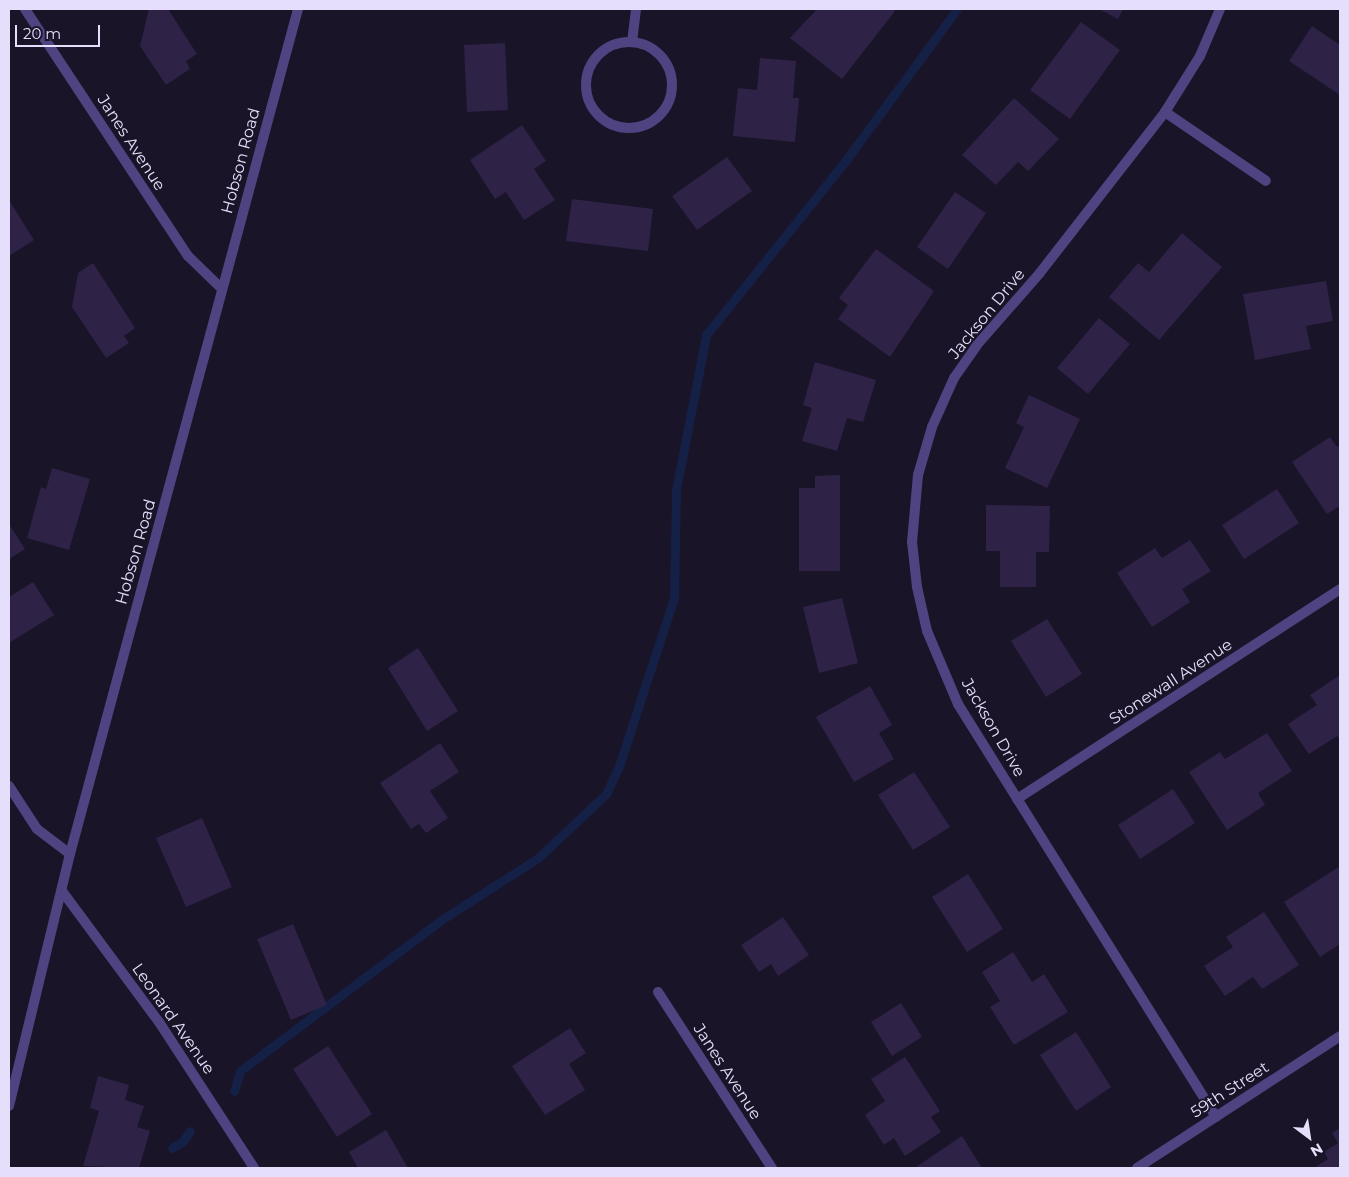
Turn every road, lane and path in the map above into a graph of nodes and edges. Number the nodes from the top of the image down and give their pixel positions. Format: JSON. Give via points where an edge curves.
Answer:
{"nodes":[{"id":1,"x":24,"y":9,"type":"edge"},
{"id":2,"x":298,"y":9,"type":"edge"},
{"id":3,"x":636,"y":9,"type":"edge"},
{"id":4,"x":1220,"y":9,"type":"edge"},
{"id":5,"x":632,"y":42,"type":"junction"},
{"id":6,"x":1166,"y":112,"type":"junction"},
{"id":7,"x":1266,"y":181,"type":"dead end"},
{"id":8,"x":222,"y":288,"type":"junction"},
{"id":9,"x":1340,"y":589,"type":"edge"},
{"id":10,"x":9,"y":786,"type":"edge"},
{"id":11,"x":1017,"y":799,"type":"junction"},
{"id":12,"x":70,"y":854,"type":"junction"},
{"id":13,"x":62,"y":891,"type":"junction"},
{"id":14,"x":658,"y":992,"type":"dead end"},
{"id":15,"x":1340,"y":1036,"type":"edge"},
{"id":16,"x":9,"y":1106,"type":"edge"},
{"id":17,"x":1216,"y":1117,"type":"junction"},
{"id":18,"x":254,"y":1168,"type":"edge"},
{"id":19,"x":772,"y":1168,"type":"edge"},
{"id":20,"x":1137,"y":1168,"type":"edge"}],
"edges":[{"from":1,"to":8,"type":"street","name":"Janes Avenue","via":[[188,256]]},
{"from":2,"to":8,"type":"street","name":"Hobson Road"},
{"from":3,"to":5,"type":"street"},
{"from":4,"to":6,"type":"street","name":"Jackson Drive","via":[[1200,56]]},
{"from":5,"to":5,"type":"street","via":[[608,46],[597,55],[586,80],[586,94],[601,118],[626,128],[640,128],[664,112],[671,99],[673,84],[671,69],[663,57],[652,47]]},
{"from":6,"to":7,"type":"street"},
{"from":6,"to":11,"type":"street","name":"Jackson Drive","via":[[1039,274],[976,346],[954,378],[932,427],[918,475],[912,542],[916,587],[927,631],[958,704]]},
{"from":8,"to":12,"type":"street","name":"Hobson Road"},
{"from":9,"to":11,"type":"street","name":"Stonewall Avenue"},
{"from":10,"to":12,"type":"street","via":[[37,829]]},
{"from":11,"to":17,"type":"street","name":"Jackson Drive"},
{"from":12,"to":13,"type":"street","name":"Hobson Road"},
{"from":13,"to":16,"type":"street","name":"Hobson Road"},
{"from":13,"to":18,"type":"street","name":"Leonard Avenue","via":[[159,1022]]},
{"from":14,"to":19,"type":"street","name":"Janes Avenue"},
{"from":15,"to":17,"type":"street","name":"59th Street"},
{"from":17,"to":20,"type":"street","name":"59th Street"}]}
